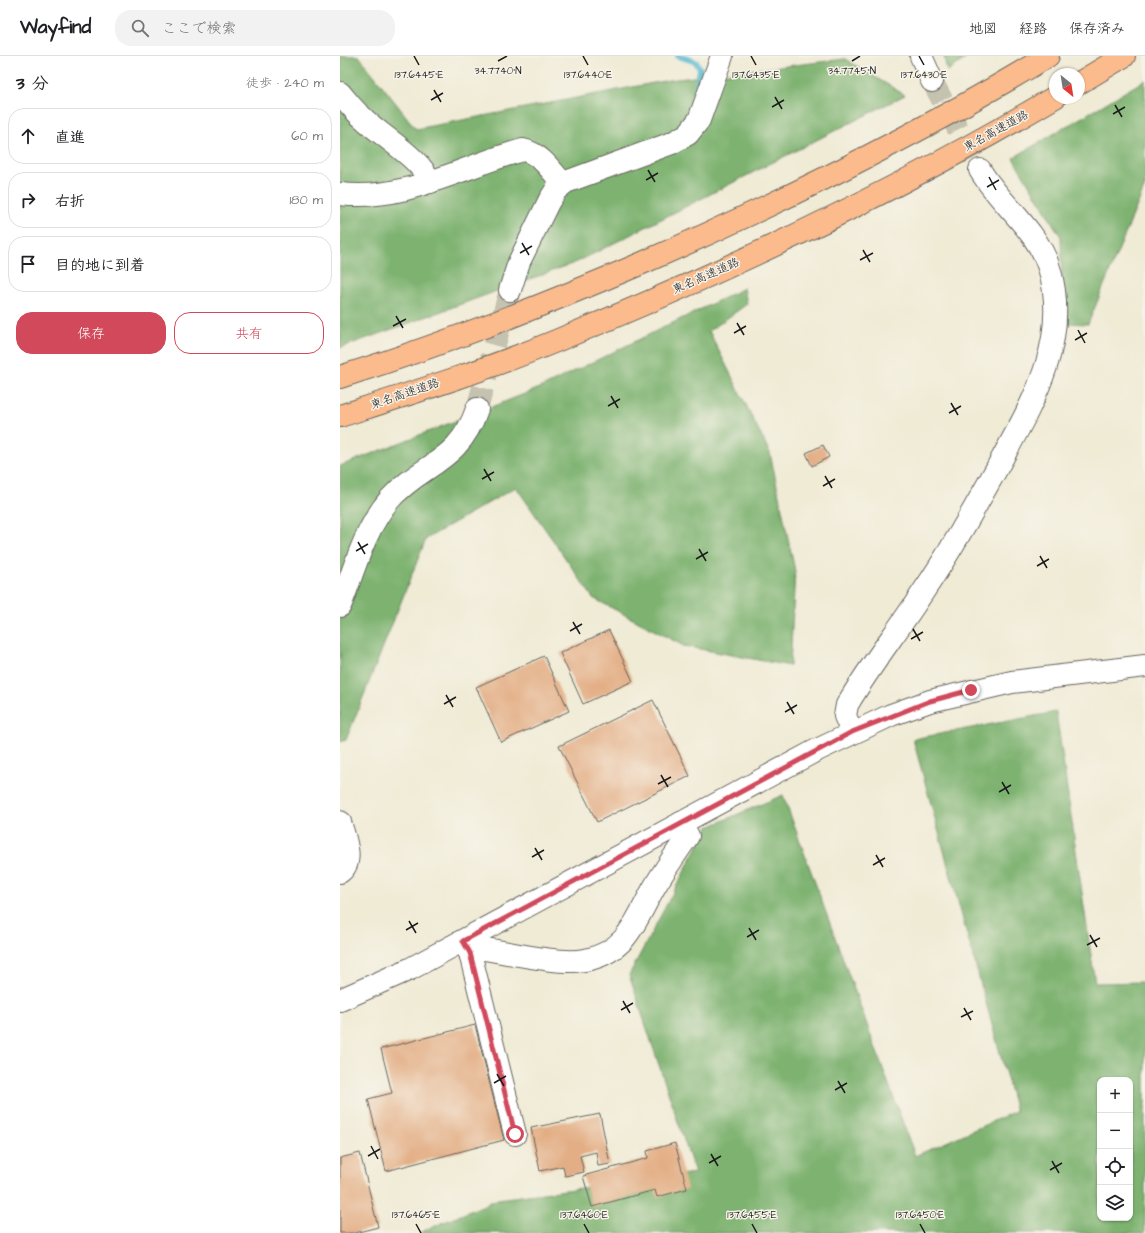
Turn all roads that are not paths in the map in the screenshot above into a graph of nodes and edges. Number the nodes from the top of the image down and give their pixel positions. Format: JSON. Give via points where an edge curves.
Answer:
{"nodes":[{"id":1,"x":722,"y":56,"type":"edge"},
{"id":2,"x":922,"y":56,"type":"edge"},
{"id":3,"x":1027,"y":56,"type":"edge"},
{"id":4,"x":1048,"y":56,"type":"edge"},
{"id":5,"x":1124,"y":56,"type":"edge"},
{"id":6,"x":1085,"y":79,"type":"edge"},
{"id":7,"x":932,"y":80,"type":"tunnel mouth"},
{"id":8,"x":340,"y":93,"type":"edge"},
{"id":9,"x":1049,"y":100,"type":"edge"},
{"id":10,"x":960,"y":107,"type":"junction"},
{"id":11,"x":980,"y":170,"type":"tunnel mouth"},
{"id":12,"x":430,"y":182,"type":"junction"},
{"id":13,"x":563,"y":184,"type":"junction"},
{"id":14,"x":340,"y":194,"type":"edge"},
{"id":15,"x":510,"y":290,"type":"tunnel mouth"},
{"id":16,"x":340,"y":376,"type":"edge"},
{"id":17,"x":476,"y":409,"type":"tunnel mouth"},
{"id":18,"x":340,"y":416,"type":"edge"},
{"id":19,"x":340,"y":606,"type":"edge"},
{"id":20,"x":1145,"y":666,"type":"edge"},
{"id":21,"x":852,"y":732,"type":"junction"},
{"id":22,"x":340,"y":822,"type":"edge"},
{"id":23,"x":681,"y":823,"type":"junction"},
{"id":24,"x":340,"y":872,"type":"edge"},
{"id":25,"x":466,"y":947,"type":"junction"},
{"id":26,"x":340,"y":1000,"type":"edge"},
{"id":27,"x":515,"y":1134,"type":"dead end"}],
"edges":[{"from":1,"to":13,"type":"street","via":[[699,120],[688,134],[672,143]]},
{"from":2,"to":7,"type":"street"},
{"from":3,"to":10,"type":"highway"},
{"from":4,"to":10,"type":"highway"},
{"from":5,"to":6,"type":"highway"},
{"from":8,"to":12,"type":"street","via":[[363,118],[428,174]]},
{"from":9,"to":18,"type":"highway","name":"東名高速道路","via":[[806,231],[712,275],[554,342]]},
{"from":10,"to":16,"type":"highway","via":[[792,195],[696,240],[542,306]]},
{"from":11,"to":21,"type":"street","via":[[1000,199],[1026,225],[1044,254],[1053,288],[1054,331],[1050,352],[1037,393],[972,513],[922,595],[847,705],[845,716]]},
{"from":12,"to":13,"type":"street","via":[[523,150],[533,152]]},
{"from":12,"to":14,"type":"street","via":[[373,195]]},
{"from":13,"to":15,"type":"street","via":[[549,201],[519,262]]},
{"from":17,"to":19,"type":"street","via":[[472,424],[454,449],[398,491],[382,510],[368,534]]},
{"from":20,"to":21,"type":"street","via":[[1053,676],[971,690],[930,701]]},
{"from":21,"to":23,"type":"street"},
{"from":22,"to":24,"type":"street","via":[[348,852],[348,861],[344,870]]},
{"from":23,"to":25,"type":"street"},
{"from":23,"to":25,"type":"street","via":[[688,836],[626,938],[607,952],[584,960],[561,961]]},
{"from":25,"to":26,"type":"street"},
{"from":25,"to":27,"type":"street"}]}
